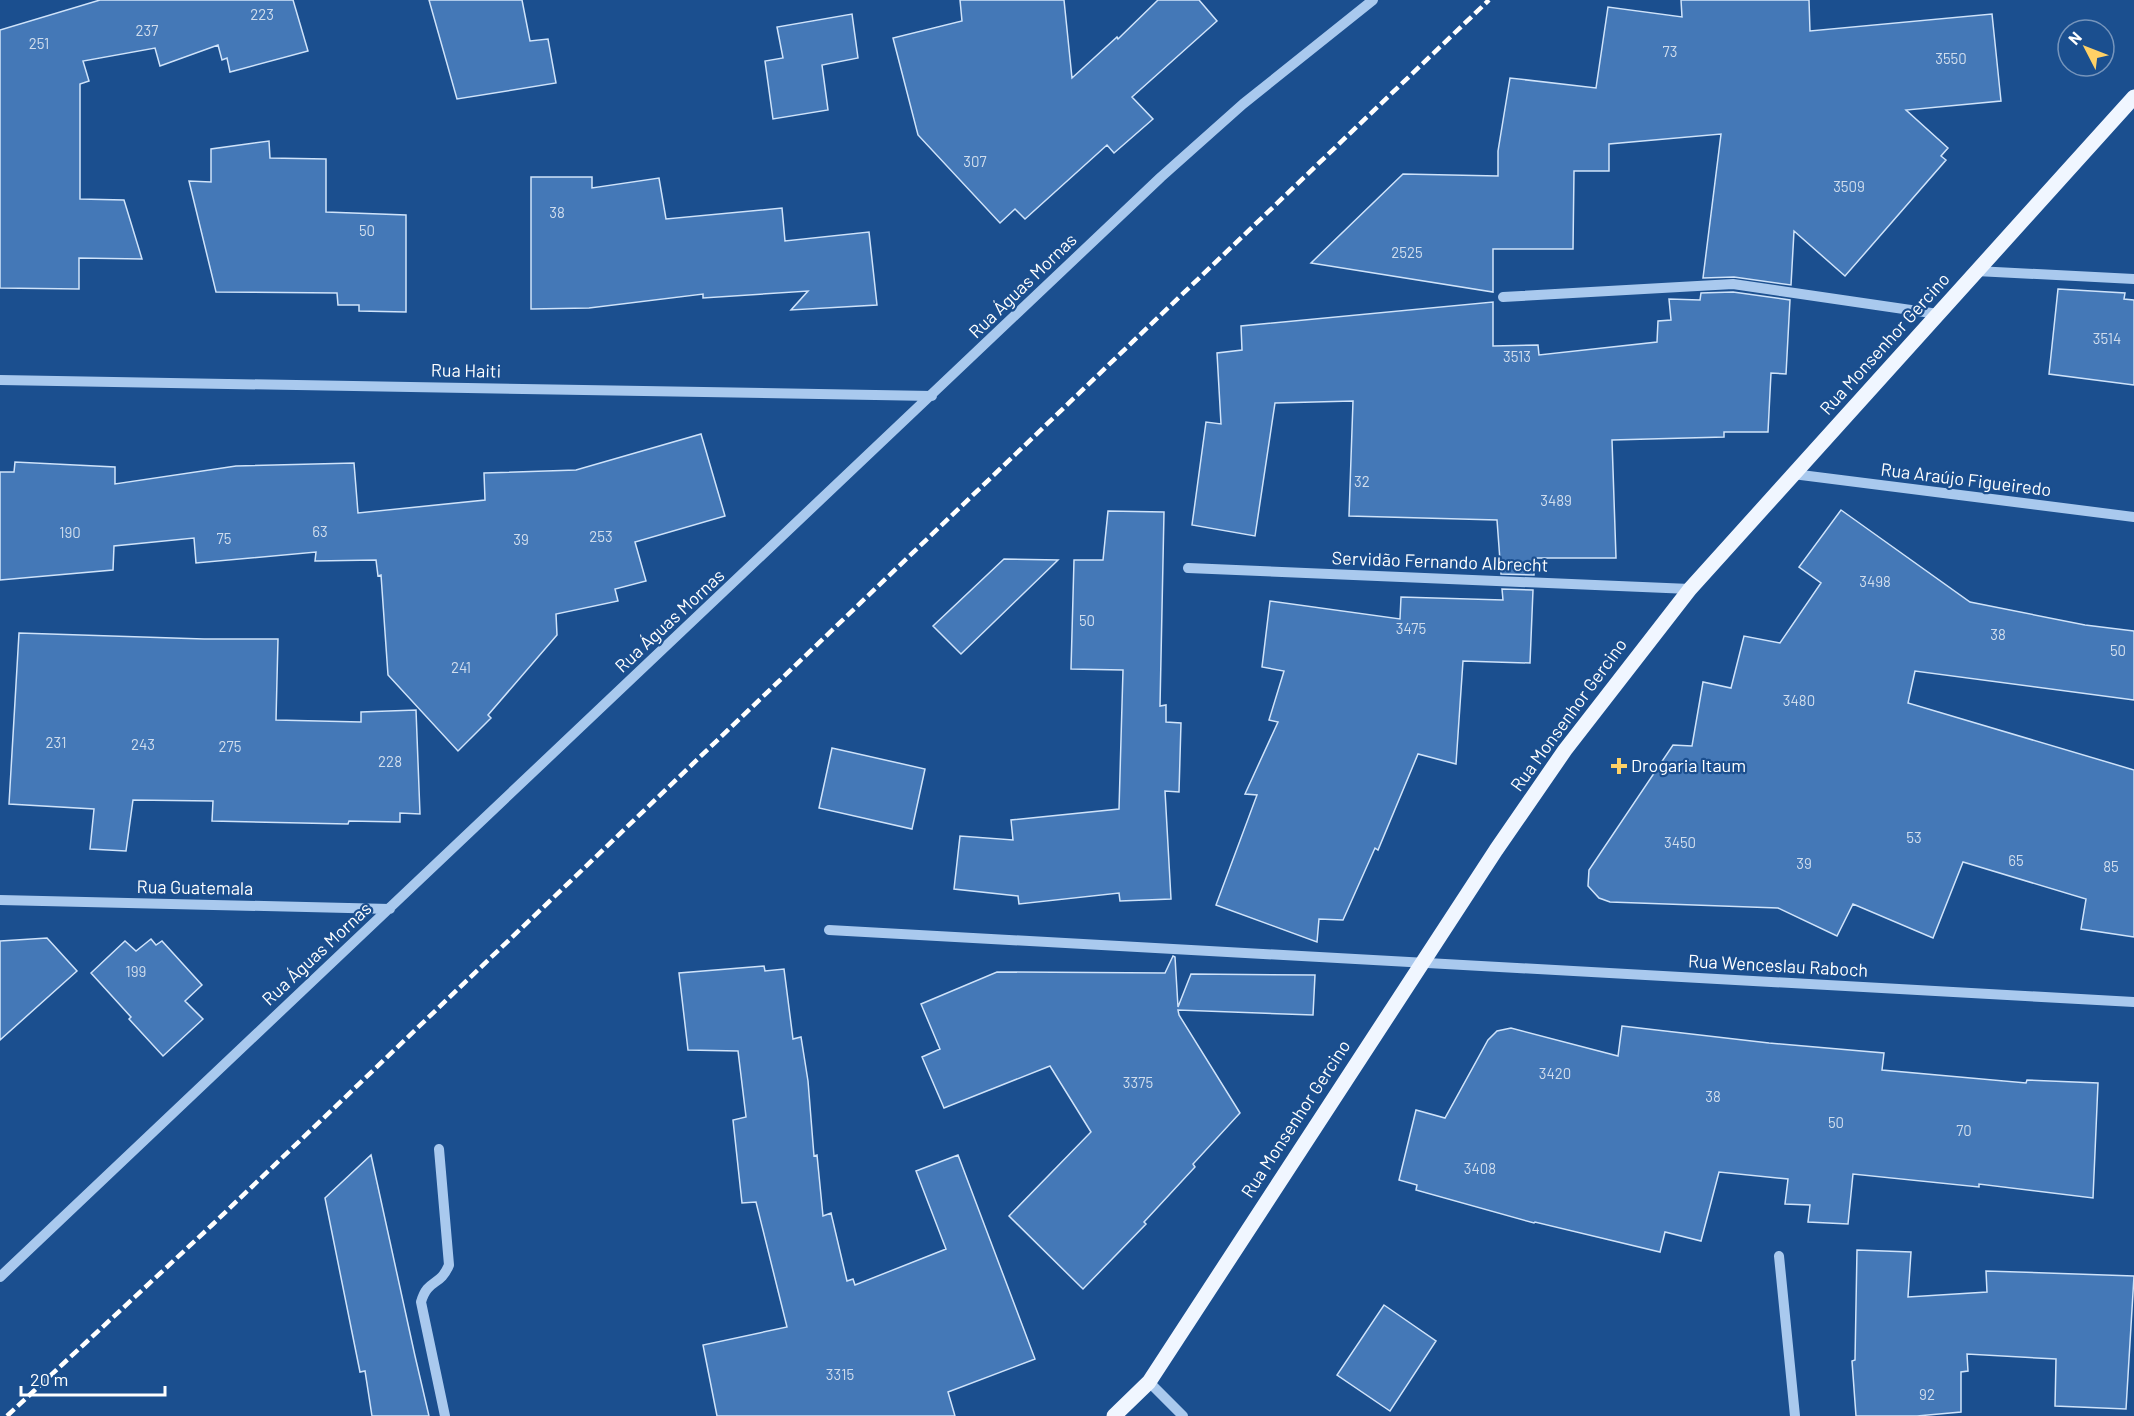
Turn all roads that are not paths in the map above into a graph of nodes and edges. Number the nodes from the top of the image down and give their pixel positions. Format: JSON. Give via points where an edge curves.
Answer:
{"nodes":[{"id":1,"x":1373,"y":0,"type":"edge"},
{"id":2,"x":2134,"y":97,"type":"edge"},
{"id":3,"x":1976,"y":271,"type":"junction"},
{"id":4,"x":2134,"y":279,"type":"edge"},
{"id":5,"x":1503,"y":297,"type":"dead end"},
{"id":6,"x":1938,"y":314,"type":"junction"},
{"id":7,"x":0,"y":380,"type":"edge"},
{"id":8,"x":932,"y":396,"type":"junction"},
{"id":9,"x":1793,"y":474,"type":"junction"},
{"id":10,"x":2134,"y":517,"type":"edge"},
{"id":11,"x":1188,"y":568,"type":"dead end"},
{"id":12,"x":1690,"y":589,"type":"junction"},
{"id":13,"x":0,"y":900,"type":"edge"},
{"id":14,"x":390,"y":909,"type":"junction"},
{"id":15,"x":829,"y":930,"type":"dead end"},
{"id":16,"x":1420,"y":963,"type":"junction"},
{"id":17,"x":2134,"y":1002,"type":"edge"},
{"id":18,"x":440,"y":1149,"type":"dead end"},
{"id":19,"x":1779,"y":1256,"type":"dead end"},
{"id":20,"x":0,"y":1277,"type":"edge"},
{"id":21,"x":1149,"y":1382,"type":"junction"},
{"id":22,"x":445,"y":1416,"type":"edge"},
{"id":23,"x":1114,"y":1416,"type":"edge"},
{"id":24,"x":1183,"y":1416,"type":"edge"},
{"id":25,"x":1795,"y":1416,"type":"edge"}],
"edges":[{"from":1,"to":8,"type":"street","name":"Rua Águas Mornas","via":[[1243,104],[1161,177]]},
{"from":2,"to":3,"type":"main road","name":"Rua Monsenhor Gercino"},
{"from":3,"to":4,"type":"street"},
{"from":3,"to":6,"type":"main road","name":"Rua Monsenhor Gercino"},
{"from":5,"to":6,"type":"street","via":[[1733,284]]},
{"from":6,"to":9,"type":"main road","name":"Rua Monsenhor Gercino"},
{"from":7,"to":8,"type":"street","name":"Rua Haiti"},
{"from":8,"to":14,"type":"street","name":"Rua Águas Mornas"},
{"from":9,"to":10,"type":"street","name":"Rua Araújo Figueiredo"},
{"from":9,"to":12,"type":"main road","name":"Rua Monsenhor Gercino"},
{"from":11,"to":12,"type":"street","name":"Servidão Fernando Albrecht"},
{"from":12,"to":16,"type":"main road","name":"Rua Monsenhor Gercino","via":[[1564,750]]},
{"from":13,"to":14,"type":"street","name":"Rua Guatemala"},
{"from":14,"to":20,"type":"street","name":"Rua Águas Mornas"},
{"from":15,"to":16,"type":"street","name":"Rua Wenceslau Raboch"},
{"from":16,"to":17,"type":"street","name":"Rua Wenceslau Raboch"},
{"from":16,"to":21,"type":"main road","name":"Rua Monsenhor Gercino"},
{"from":18,"to":22,"type":"street","via":[[450,1265],[441,1280],[424,1290],[421,1302]]},
{"from":19,"to":25,"type":"street"},
{"from":21,"to":23,"type":"main road","name":"Rua Monsenhor Gercino"},
{"from":21,"to":24,"type":"street"}]}
